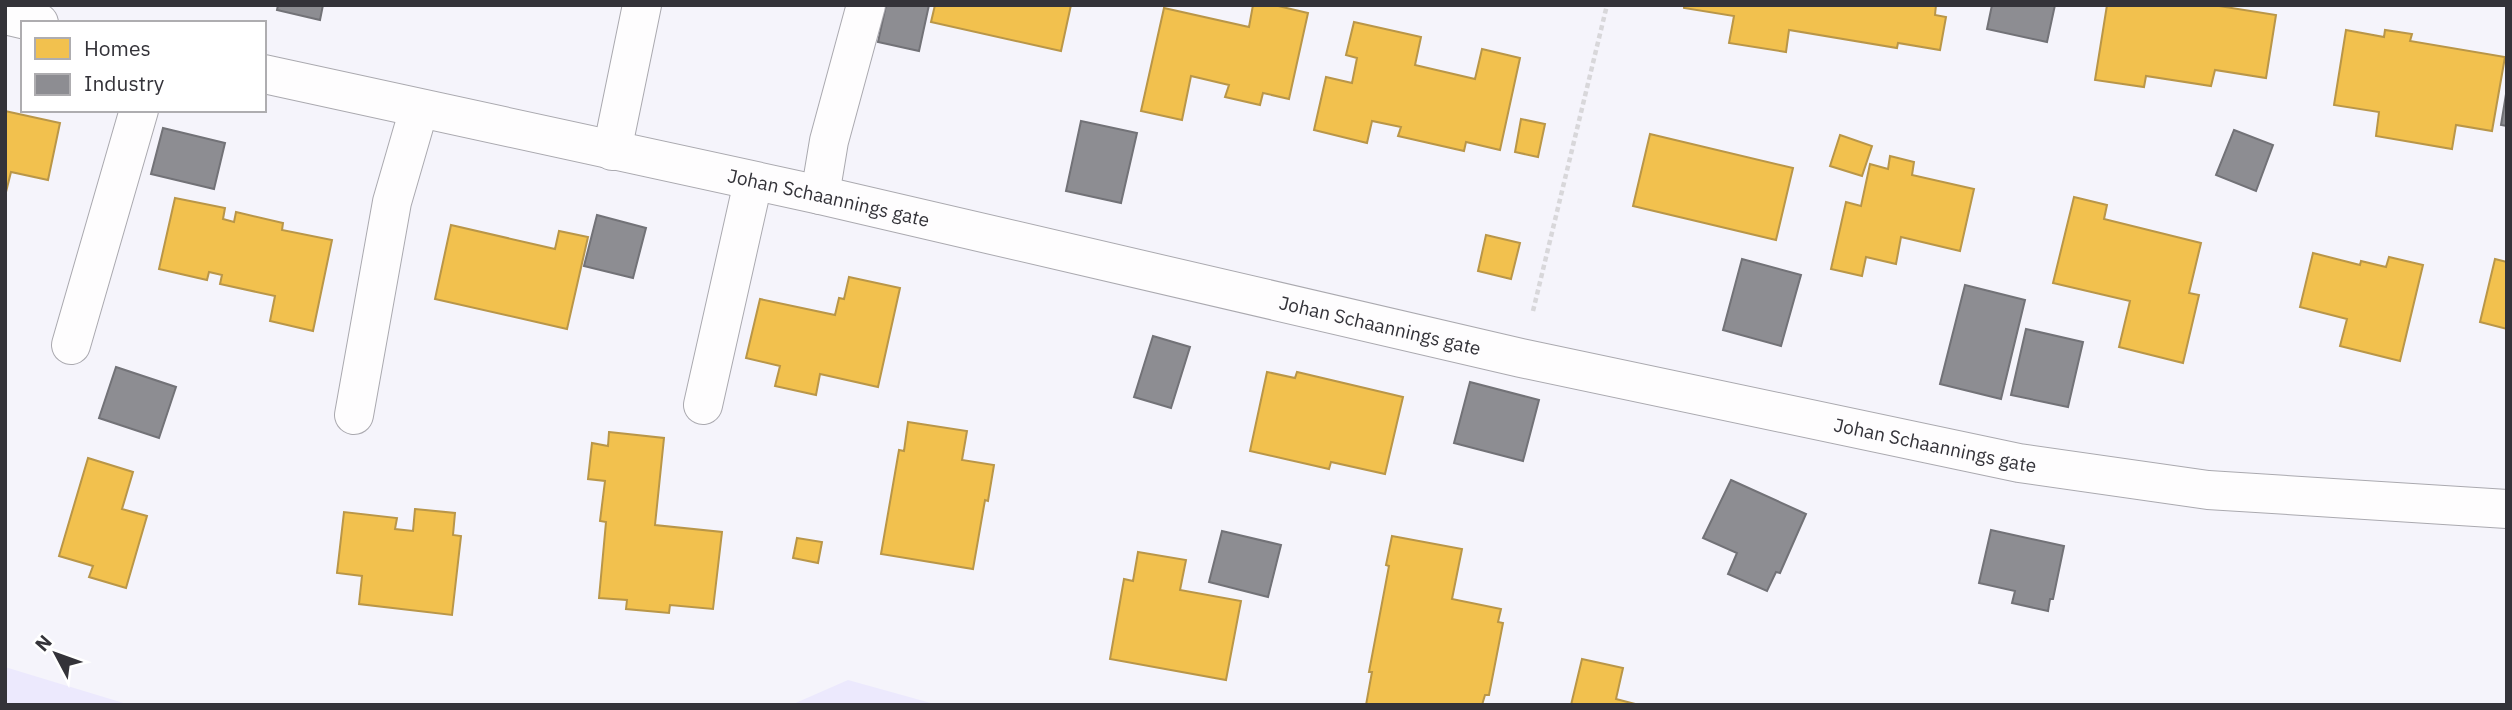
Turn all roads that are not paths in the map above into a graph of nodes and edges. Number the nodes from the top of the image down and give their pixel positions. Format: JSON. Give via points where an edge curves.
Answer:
{"nodes":[{"id":1,"x":642,"y":5,"type":"edge"},
{"id":2,"x":866,"y":5,"type":"edge"},
{"id":3,"x":5,"y":15,"type":"edge"},
{"id":4,"x":30,"y":21,"type":"edge"},
{"id":5,"x":266,"y":74,"type":"edge"},
{"id":6,"x":418,"y":109,"type":"junction"},
{"id":7,"x":138,"y":112,"type":"edge"},
{"id":8,"x":612,"y":151,"type":"junction"},
{"id":9,"x":753,"y":182,"type":"junction"},
{"id":10,"x":820,"y":195,"type":"junction"},
{"id":11,"x":71,"y":345,"type":"dead end"},
{"id":12,"x":703,"y":405,"type":"dead end"},
{"id":13,"x":354,"y":415,"type":"dead end"},
{"id":14,"x":2507,"y":509,"type":"edge"}],
"edges":[{"from":1,"to":8,"type":"street"},
{"from":2,"to":10,"type":"street","via":[[829,141]]},
{"from":3,"to":4,"type":"street"},
{"from":5,"to":6,"type":"street","name":"Johan Schaannings gate"},
{"from":6,"to":8,"type":"street","name":"Johan Schaannings gate"},
{"from":6,"to":13,"type":"street","via":[[392,202]]},
{"from":7,"to":11,"type":"street"},
{"from":8,"to":9,"type":"street","name":"Johan Schaannings gate"},
{"from":9,"to":10,"type":"street","name":"Johan Schaannings gate"},
{"from":9,"to":12,"type":"street"},
{"from":10,"to":14,"type":"street","name":"Johan Schaannings gate","via":[[1521,358],[2019,463],[2208,490]]}]}
